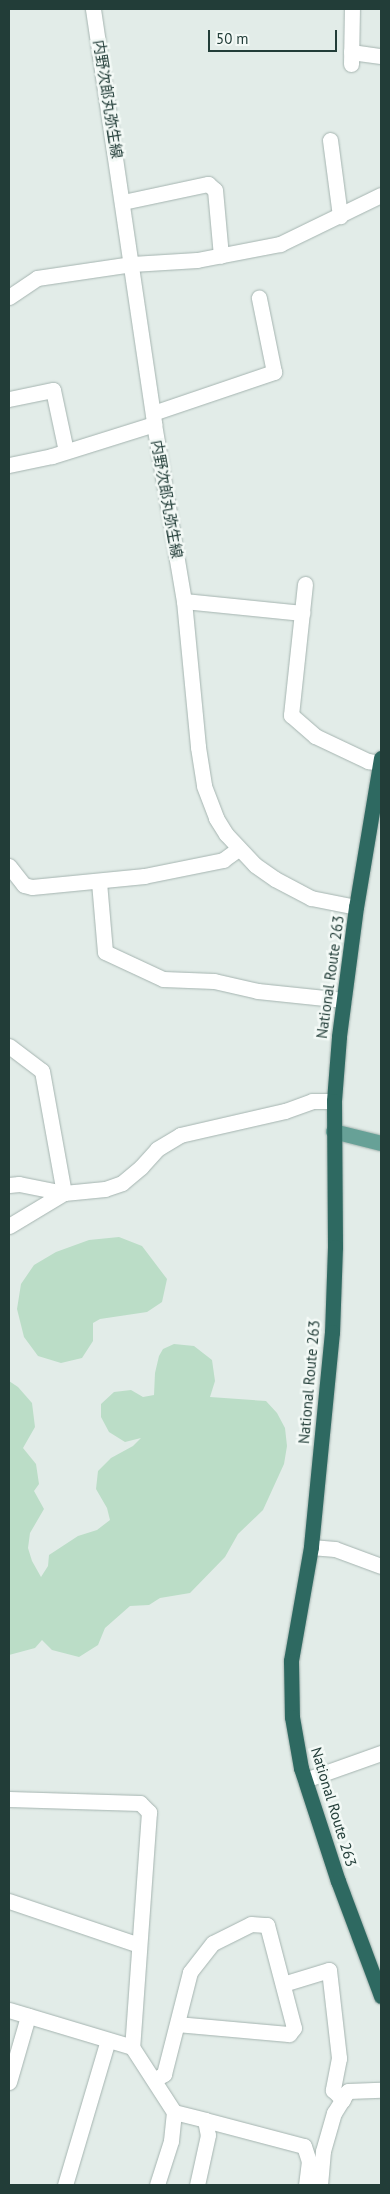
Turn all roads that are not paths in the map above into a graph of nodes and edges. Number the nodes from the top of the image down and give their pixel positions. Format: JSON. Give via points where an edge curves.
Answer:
{"nodes":[{"id":1,"x":93,"y":9,"type":"edge"},
{"id":2,"x":352,"y":9,"type":"edge"},
{"id":3,"x":381,"y":56,"type":"edge"},
{"id":4,"x":330,"y":140,"type":"dead end"},
{"id":5,"x":381,"y":196,"type":"edge"},
{"id":6,"x":123,"y":202,"type":"junction"},
{"id":7,"x":340,"y":216,"type":"junction"},
{"id":8,"x":221,"y":256,"type":"junction"},
{"id":9,"x":132,"y":264,"type":"junction"},
{"id":10,"x":9,"y":297,"type":"edge"},
{"id":11,"x":259,"y":298,"type":"dead end"},
{"id":12,"x":9,"y":398,"type":"edge"},
{"id":13,"x":153,"y":419,"type":"junction"},
{"id":14,"x":66,"y":452,"type":"junction"},
{"id":15,"x":9,"y":465,"type":"edge"},
{"id":16,"x":305,"y":584,"type":"dead end"},
{"id":17,"x":184,"y":601,"type":"junction"},
{"id":18,"x":302,"y":613,"type":"junction"},
{"id":19,"x":381,"y":761,"type":"edge"},
{"id":20,"x":238,"y":849,"type":"junction"},
{"id":21,"x":9,"y":866,"type":"edge"},
{"id":22,"x":98,"y":882,"type":"junction"},
{"id":23,"x":356,"y":908,"type":"junction"},
{"id":24,"x":344,"y":1000,"type":"junction"},
{"id":25,"x":9,"y":1046,"type":"edge"},
{"id":26,"x":334,"y":1100,"type":"junction"},
{"id":27,"x":333,"y":1131,"type":"junction"},
{"id":28,"x":381,"y":1143,"type":"edge"},
{"id":29,"x":9,"y":1185,"type":"edge"},
{"id":30,"x":64,"y":1193,"type":"junction"},
{"id":31,"x":9,"y":1226,"type":"edge"},
{"id":32,"x":311,"y":1547,"type":"junction"},
{"id":33,"x":381,"y":1566,"type":"edge"},
{"id":34,"x":381,"y":1753,"type":"edge"},
{"id":35,"x":305,"y":1780,"type":"junction"},
{"id":36,"x":9,"y":1799,"type":"edge"},
{"id":37,"x":9,"y":1900,"type":"edge"},
{"id":38,"x":139,"y":1945,"type":"junction"},
{"id":39,"x":283,"y":1984,"type":"junction"},
{"id":40,"x":381,"y":1996,"type":"edge"},
{"id":41,"x":9,"y":2010,"type":"edge"},
{"id":42,"x":28,"y":2016,"type":"junction"},
{"id":43,"x":178,"y":2024,"type":"junction"},
{"id":44,"x":108,"y":2040,"type":"junction"},
{"id":45,"x":132,"y":2047,"type":"junction"},
{"id":46,"x":154,"y":2080,"type":"junction"},
{"id":47,"x":9,"y":2082,"type":"edge"},
{"id":48,"x":381,"y":2090,"type":"edge"},
{"id":49,"x":343,"y":2100,"type":"junction"},
{"id":50,"x":174,"y":2112,"type":"junction"},
{"id":51,"x":205,"y":2120,"type":"junction"},
{"id":52,"x":65,"y":2185,"type":"edge"},
{"id":53,"x":158,"y":2185,"type":"edge"},
{"id":54,"x":197,"y":2185,"type":"edge"},
{"id":55,"x":306,"y":2185,"type":"edge"},
{"id":56,"x":320,"y":2185,"type":"edge"}],
"edges":[{"from":1,"to":6,"type":"street","name":"内野次郎丸弥生線"},
{"from":2,"to":3,"type":"street","via":[[351,58]]},
{"from":4,"to":7,"type":"street"},
{"from":5,"to":7,"type":"street"},
{"from":6,"to":8,"type":"street","via":[[208,184],[214,190]]},
{"from":6,"to":9,"type":"street","name":"内野次郎丸弥生線"},
{"from":7,"to":8,"type":"street","via":[[280,244]]},
{"from":8,"to":9,"type":"street"},
{"from":9,"to":10,"type":"street","via":[[37,278]]},
{"from":9,"to":13,"type":"street","name":"内野次郎丸弥生線"},
{"from":11,"to":13,"type":"street","via":[[274,372]]},
{"from":12,"to":14,"type":"street","via":[[53,390]]},
{"from":13,"to":14,"type":"street"},
{"from":13,"to":17,"type":"street","name":"内野次郎丸弥生線"},
{"from":14,"to":15,"type":"street"},
{"from":16,"to":18,"type":"street"},
{"from":17,"to":18,"type":"street"},
{"from":17,"to":20,"type":"street","name":"内野次郎丸弥生線","via":[[204,786],[216,818]]},
{"from":18,"to":19,"type":"street","via":[[292,715],[315,736],[368,761]]},
{"from":19,"to":23,"type":"highway","name":"National Route 263"},
{"from":20,"to":22,"type":"street","via":[[223,860]]},
{"from":20,"to":23,"type":"street","name":"内野次郎丸弥生線","via":[[275,879],[302,894]]},
{"from":21,"to":22,"type":"street","via":[[24,885],[32,887]]},
{"from":22,"to":24,"type":"street","via":[[105,952],[163,979],[214,981],[258,990]]},
{"from":23,"to":24,"type":"highway","name":"National Route 263"},
{"from":24,"to":26,"type":"highway","name":"National Route 263"},
{"from":25,"to":30,"type":"street","via":[[42,1071]]},
{"from":26,"to":27,"type":"highway","name":"National Route 263"},
{"from":26,"to":30,"type":"street","via":[[312,1101],[275,1114],[180,1135],[157,1149],[122,1183],[105,1189]]},
{"from":27,"to":28,"type":"main road"},
{"from":27,"to":32,"type":"highway","name":"National Route 263","via":[[332,1332]]},
{"from":29,"to":30,"type":"street","via":[[20,1184]]},
{"from":30,"to":31,"type":"street"},
{"from":32,"to":33,"type":"street","via":[[335,1549]]},
{"from":32,"to":35,"type":"highway","name":"National Route 263","via":[[291,1661],[292,1717]]},
{"from":34,"to":35,"type":"street"},
{"from":35,"to":40,"type":"highway","name":"National Route 263"},
{"from":36,"to":38,"type":"street","via":[[140,1803],[149,1812]]},
{"from":37,"to":38,"type":"street"},
{"from":38,"to":45,"type":"street"},
{"from":39,"to":43,"type":"street","via":[[294,2028],[289,2034]]},
{"from":39,"to":43,"type":"street","via":[[267,1925],[251,1924],[213,1943],[190,1972]]},
{"from":39,"to":49,"type":"street","via":[[329,1970],[339,2058],[333,2090]]},
{"from":41,"to":42,"type":"street"},
{"from":42,"to":44,"type":"street"},
{"from":42,"to":47,"type":"street"},
{"from":43,"to":46,"type":"street","via":[[164,2074]]},
{"from":44,"to":45,"type":"street"},
{"from":44,"to":52,"type":"street"},
{"from":45,"to":46,"type":"street"},
{"from":46,"to":50,"type":"street"},
{"from":48,"to":49,"type":"street","via":[[348,2091]]},
{"from":49,"to":56,"type":"street","via":[[334,2113],[323,2151]]},
{"from":50,"to":51,"type":"street"},
{"from":50,"to":53,"type":"street","via":[[171,2141]]},
{"from":51,"to":54,"type":"street","via":[[208,2135]]},
{"from":51,"to":55,"type":"street","via":[[304,2146],[309,2161]]}]}
